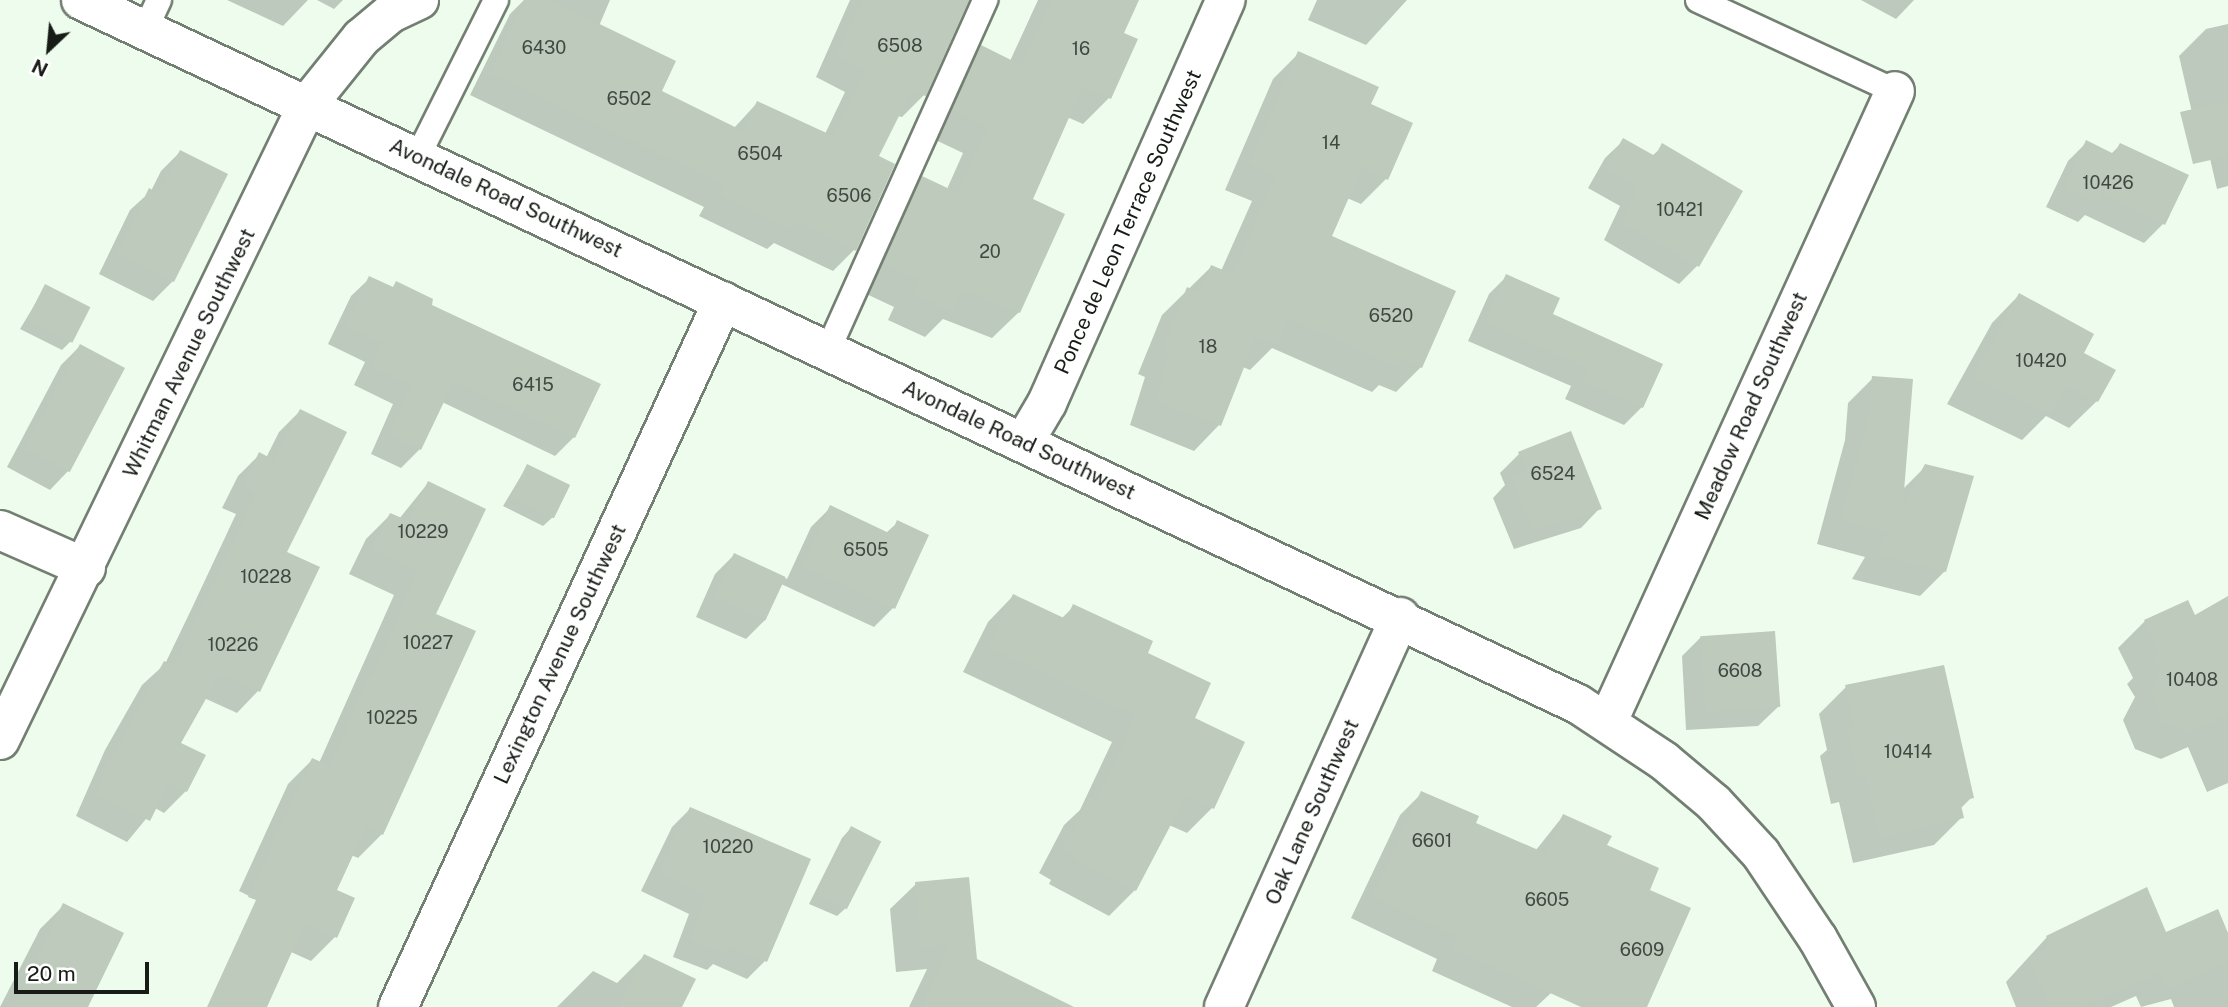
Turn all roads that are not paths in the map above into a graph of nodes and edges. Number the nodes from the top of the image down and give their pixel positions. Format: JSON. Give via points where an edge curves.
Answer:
{"nodes":[{"id":1,"x":81,"y":0,"type":"edge"},
{"id":2,"x":419,"y":0,"type":"edge"},
{"id":3,"x":496,"y":0,"type":"edge"},
{"id":4,"x":985,"y":0,"type":"edge"},
{"id":5,"x":1226,"y":0,"type":"edge"},
{"id":6,"x":1698,"y":0,"type":"edge"},
{"id":7,"x":152,"y":15,"type":"edge"},
{"id":8,"x":1895,"y":91,"type":"joint"},
{"id":9,"x":308,"y":104,"type":"junction"},
{"id":10,"x":418,"y":156,"type":"junction"},
{"id":11,"x":723,"y":301,"type":"junction"},
{"id":12,"x":828,"y":350,"type":"junction"},
{"id":13,"x":1024,"y":442,"type":"junction"},
{"id":14,"x":0,"y":530,"type":"edge"},
{"id":15,"x":86,"y":568,"type":"junction"},
{"id":16,"x":1400,"y":617,"type":"junction"},
{"id":17,"x":1608,"y":721,"type":"junction"},
{"id":18,"x":0,"y":740,"type":"edge"},
{"id":19,"x":398,"y":1007,"type":"edge"},
{"id":20,"x":1224,"y":1007,"type":"edge"},
{"id":21,"x":1856,"y":1007,"type":"edge"}],
"edges":[{"from":1,"to":7,"type":"street","name":"Avondale Road Southwest"},
{"from":2,"to":9,"type":"street","name":"Whitman Avenue Southwest","via":[[391,13],[360,38]]},
{"from":3,"to":10,"type":"lane"},
{"from":4,"to":12,"type":"lane"},
{"from":5,"to":13,"type":"street","name":"Ponce de Leon Terrace Southwest","via":[[1053,390]]},
{"from":6,"to":8,"type":"lane"},
{"from":7,"to":9,"type":"street","name":"Avondale Road Southwest"},
{"from":8,"to":17,"type":"street","name":"Meadow Road Southwest"},
{"from":9,"to":10,"type":"street","name":"Avondale Road Southwest"},
{"from":9,"to":15,"type":"street","name":"Whitman Avenue Southwest"},
{"from":10,"to":11,"type":"street","name":"Avondale Road Southwest"},
{"from":11,"to":12,"type":"street","name":"Avondale Road Southwest"},
{"from":11,"to":19,"type":"street","name":"Lexington Avenue Southwest"},
{"from":12,"to":13,"type":"street","name":"Avondale Road Southwest"},
{"from":13,"to":16,"type":"street","name":"Avondale Road Southwest"},
{"from":14,"to":15,"type":"street"},
{"from":15,"to":18,"type":"street","name":"Whitman Avenue Southwest"},
{"from":16,"to":17,"type":"street","name":"Avondale Road Southwest"},
{"from":16,"to":20,"type":"street","name":"Oak Lane Southwest"},
{"from":17,"to":21,"type":"street","name":"Avondale Road Southwest","via":[[1714,803],[1761,855],[1818,939]]}]}
